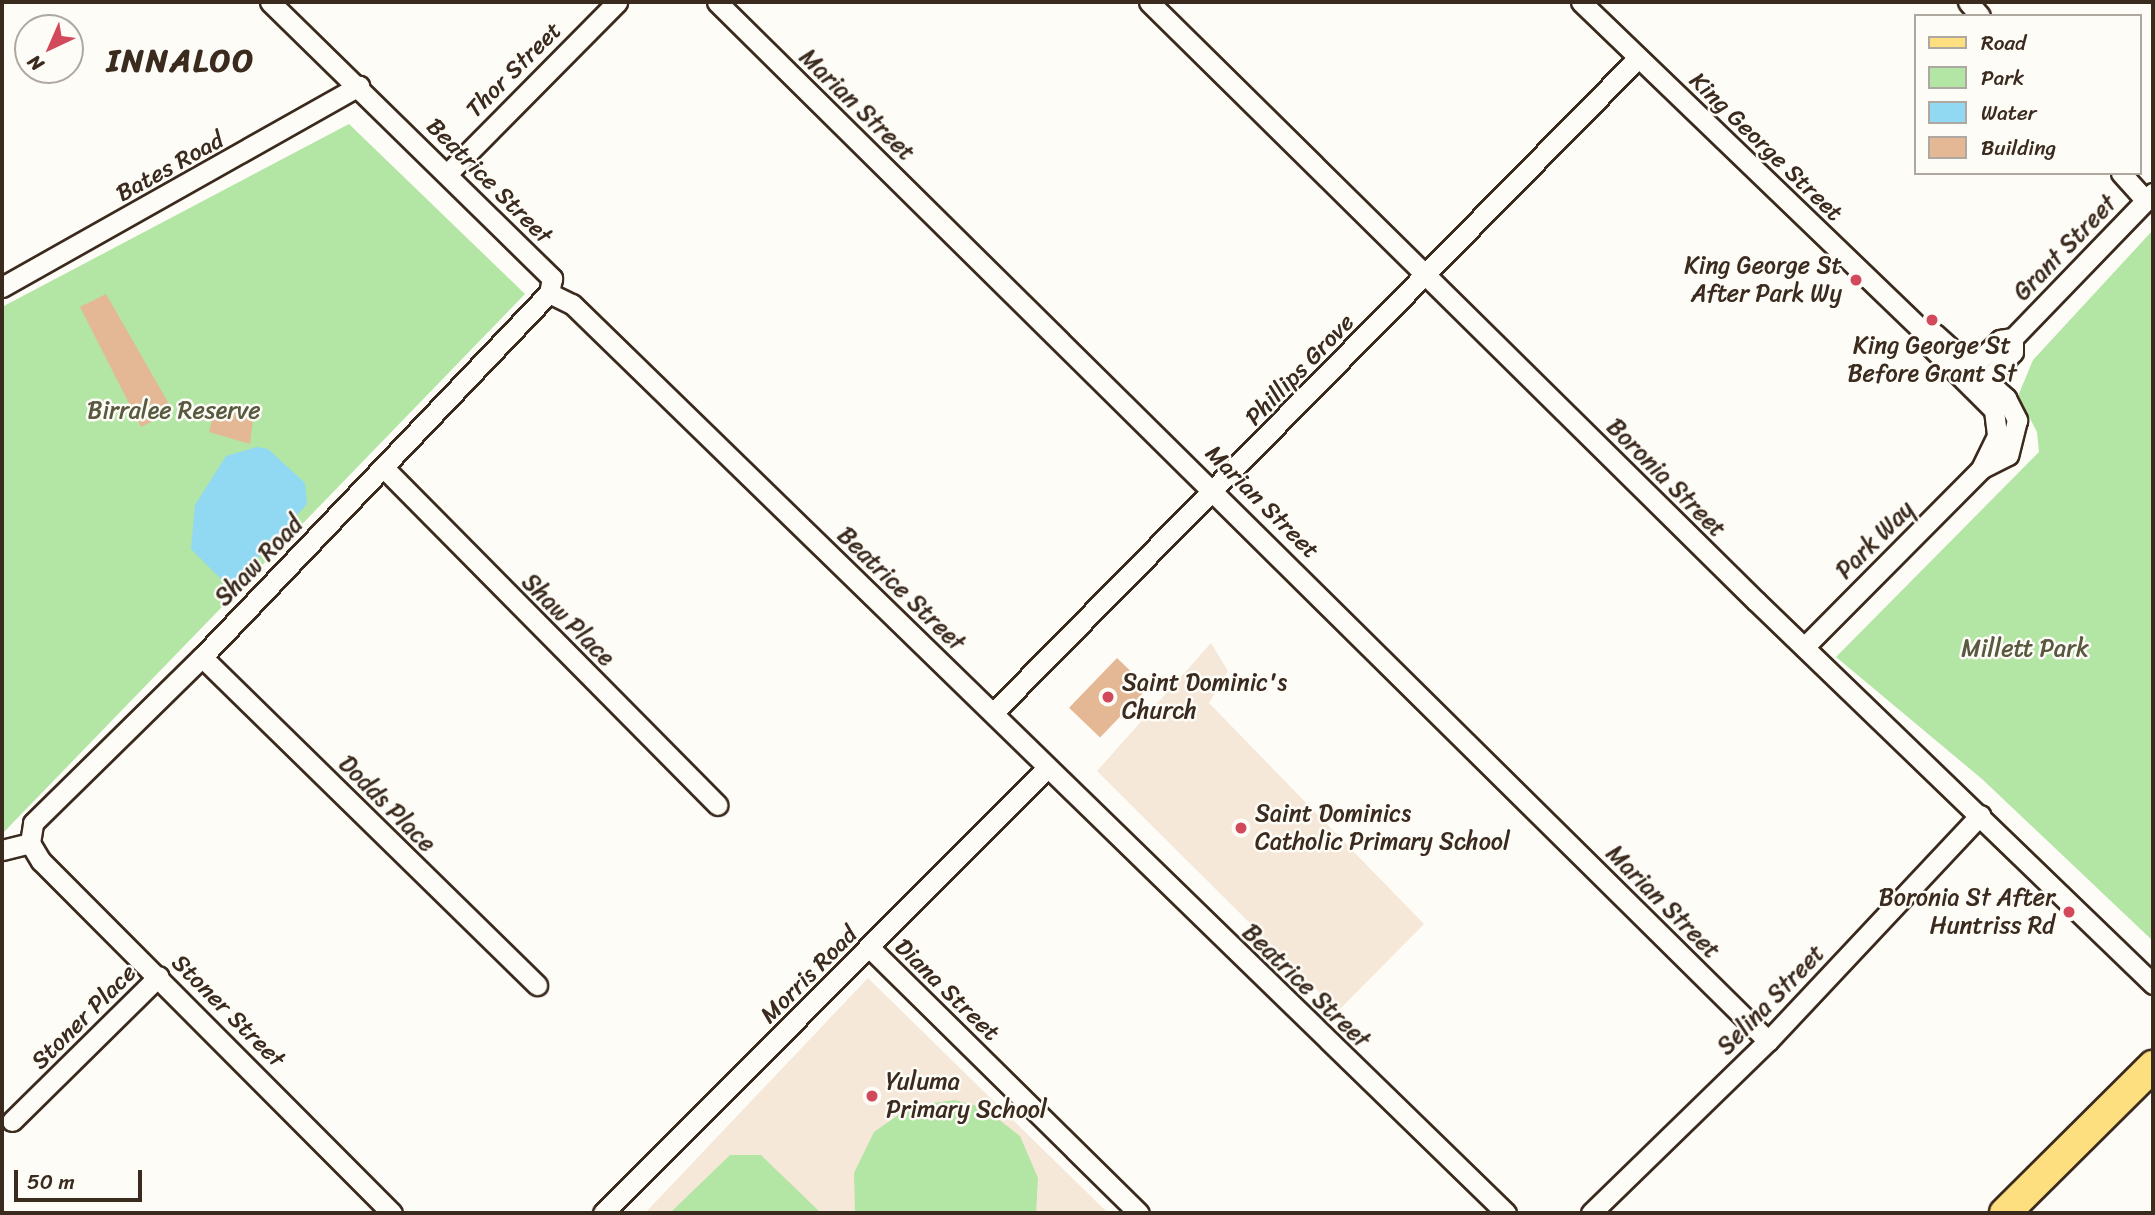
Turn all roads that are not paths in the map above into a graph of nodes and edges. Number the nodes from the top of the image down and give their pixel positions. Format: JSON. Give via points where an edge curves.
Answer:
{"nodes":[{"id":1,"x":270,"y":2,"type":"edge"},
{"id":2,"x":617,"y":2,"type":"edge"},
{"id":3,"x":717,"y":2,"type":"edge"},
{"id":4,"x":1149,"y":2,"type":"edge"},
{"id":5,"x":1581,"y":2,"type":"edge"},
{"id":6,"x":1638,"y":58,"type":"junction"},
{"id":7,"x":359,"y":86,"type":"junction"},
{"id":8,"x":447,"y":174,"type":"junction"},
{"id":9,"x":2123,"y":175,"type":"edge"},
{"id":10,"x":2149,"y":197,"type":"edge"},
{"id":11,"x":1429,"y":273,"type":"junction"},
{"id":12,"x":2,"y":287,"type":"edge"},
{"id":13,"x":550,"y":292,"type":"junction"},
{"id":14,"x":1975,"y":378,"type":"junction"},
{"id":15,"x":2006,"y":439,"type":"joint"},
{"id":16,"x":384,"y":468,"type":"junction"},
{"id":17,"x":1216,"y":490,"type":"junction"},
{"id":18,"x":1804,"y":647,"type":"junction"},
{"id":19,"x":202,"y":657,"type":"junction"},
{"id":20,"x":993,"y":713,"type":"junction"},
{"id":21,"x":1047,"y":768,"type":"junction"},
{"id":22,"x":718,"y":805,"type":"dead end"},
{"id":23,"x":1980,"y":815,"type":"junction"},
{"id":24,"x":30,"y":843,"type":"junction"},
{"id":25,"x":2,"y":850,"type":"edge"},
{"id":26,"x":871,"y":949,"type":"junction"},
{"id":27,"x":159,"y":976,"type":"junction"},
{"id":28,"x":2153,"y":984,"type":"edge"},
{"id":29,"x":537,"y":985,"type":"dead end"},
{"id":30,"x":1768,"y":1041,"type":"junction"},
{"id":31,"x":2153,"y":1066,"type":"edge"},
{"id":32,"x":2153,"y":1088,"type":"edge"},
{"id":33,"x":12,"y":1121,"type":"dead end"},
{"id":34,"x":393,"y":1213,"type":"edge"},
{"id":35,"x":603,"y":1213,"type":"edge"},
{"id":36,"x":1139,"y":1213,"type":"edge"},
{"id":37,"x":1506,"y":1213,"type":"edge"},
{"id":38,"x":1591,"y":1213,"type":"edge"},
{"id":39,"x":2005,"y":1213,"type":"edge"},
{"id":40,"x":2029,"y":1213,"type":"edge"}],
"edges":[{"from":1,"to":7,"type":"street","name":"Beatrice Street"},
{"from":2,"to":8,"type":"street","name":"Thor Street"},
{"from":3,"to":17,"type":"street","name":"Marian Street"},
{"from":4,"to":11,"type":"street","name":"Boronia Street"},
{"from":5,"to":6,"type":"street","name":"King George Street"},
{"from":6,"to":11,"type":"street","name":"Phillips Grove"},
{"from":6,"to":14,"type":"street","name":"King George Street"},
{"from":7,"to":8,"type":"street","name":"Beatrice Street"},
{"from":7,"to":12,"type":"street","name":"Bates Road"},
{"from":8,"to":13,"type":"street","name":"Beatrice Street","via":[[552,278]]},
{"from":9,"to":10,"type":"street"},
{"from":10,"to":14,"type":"street","name":"Grant Street","via":[[2013,338],[2012,352]]},
{"from":11,"to":17,"type":"street","name":"Phillips Grove"},
{"from":11,"to":18,"type":"street","name":"Boronia Street"},
{"from":13,"to":16,"type":"street","name":"Shaw Road"},
{"from":13,"to":20,"type":"street","name":"Beatrice Street","via":[[572,304]]},
{"from":14,"to":15,"type":"street","name":"King George Street","via":[[2013,410]]},
{"from":15,"to":18,"type":"street","name":"Park Way","via":[[1996,466],[1981,469]]},
{"from":16,"to":19,"type":"street","name":"Shaw Road"},
{"from":16,"to":22,"type":"street","name":"Shaw Place"},
{"from":17,"to":20,"type":"street","name":"Phillips Grove"},
{"from":17,"to":30,"type":"street","name":"Marian Street"},
{"from":18,"to":23,"type":"street","name":"Boronia Street"},
{"from":19,"to":24,"type":"street","name":"Shaw Road","via":[[33,823]]},
{"from":19,"to":29,"type":"street","name":"Dodds Place"},
{"from":20,"to":21,"type":"street","name":"Beatrice Street"},
{"from":21,"to":26,"type":"street","name":"Morris Road"},
{"from":21,"to":37,"type":"street","name":"Beatrice Street"},
{"from":23,"to":28,"type":"street","name":"Boronia Street"},
{"from":23,"to":30,"type":"street","name":"Selina Street"},
{"from":24,"to":25,"type":"street"},
{"from":24,"to":27,"type":"street","name":"Stoner Street","via":[[41,861]]},
{"from":26,"to":35,"type":"street","name":"Morris Road"},
{"from":26,"to":36,"type":"street","name":"Diana Street"},
{"from":27,"to":33,"type":"street","name":"Stoner Place"},
{"from":27,"to":34,"type":"street","name":"Stoner Street"},
{"from":30,"to":38,"type":"street","name":"Selina Street"},
{"from":31,"to":39,"type":"main road"},
{"from":32,"to":40,"type":"main road"}]}
